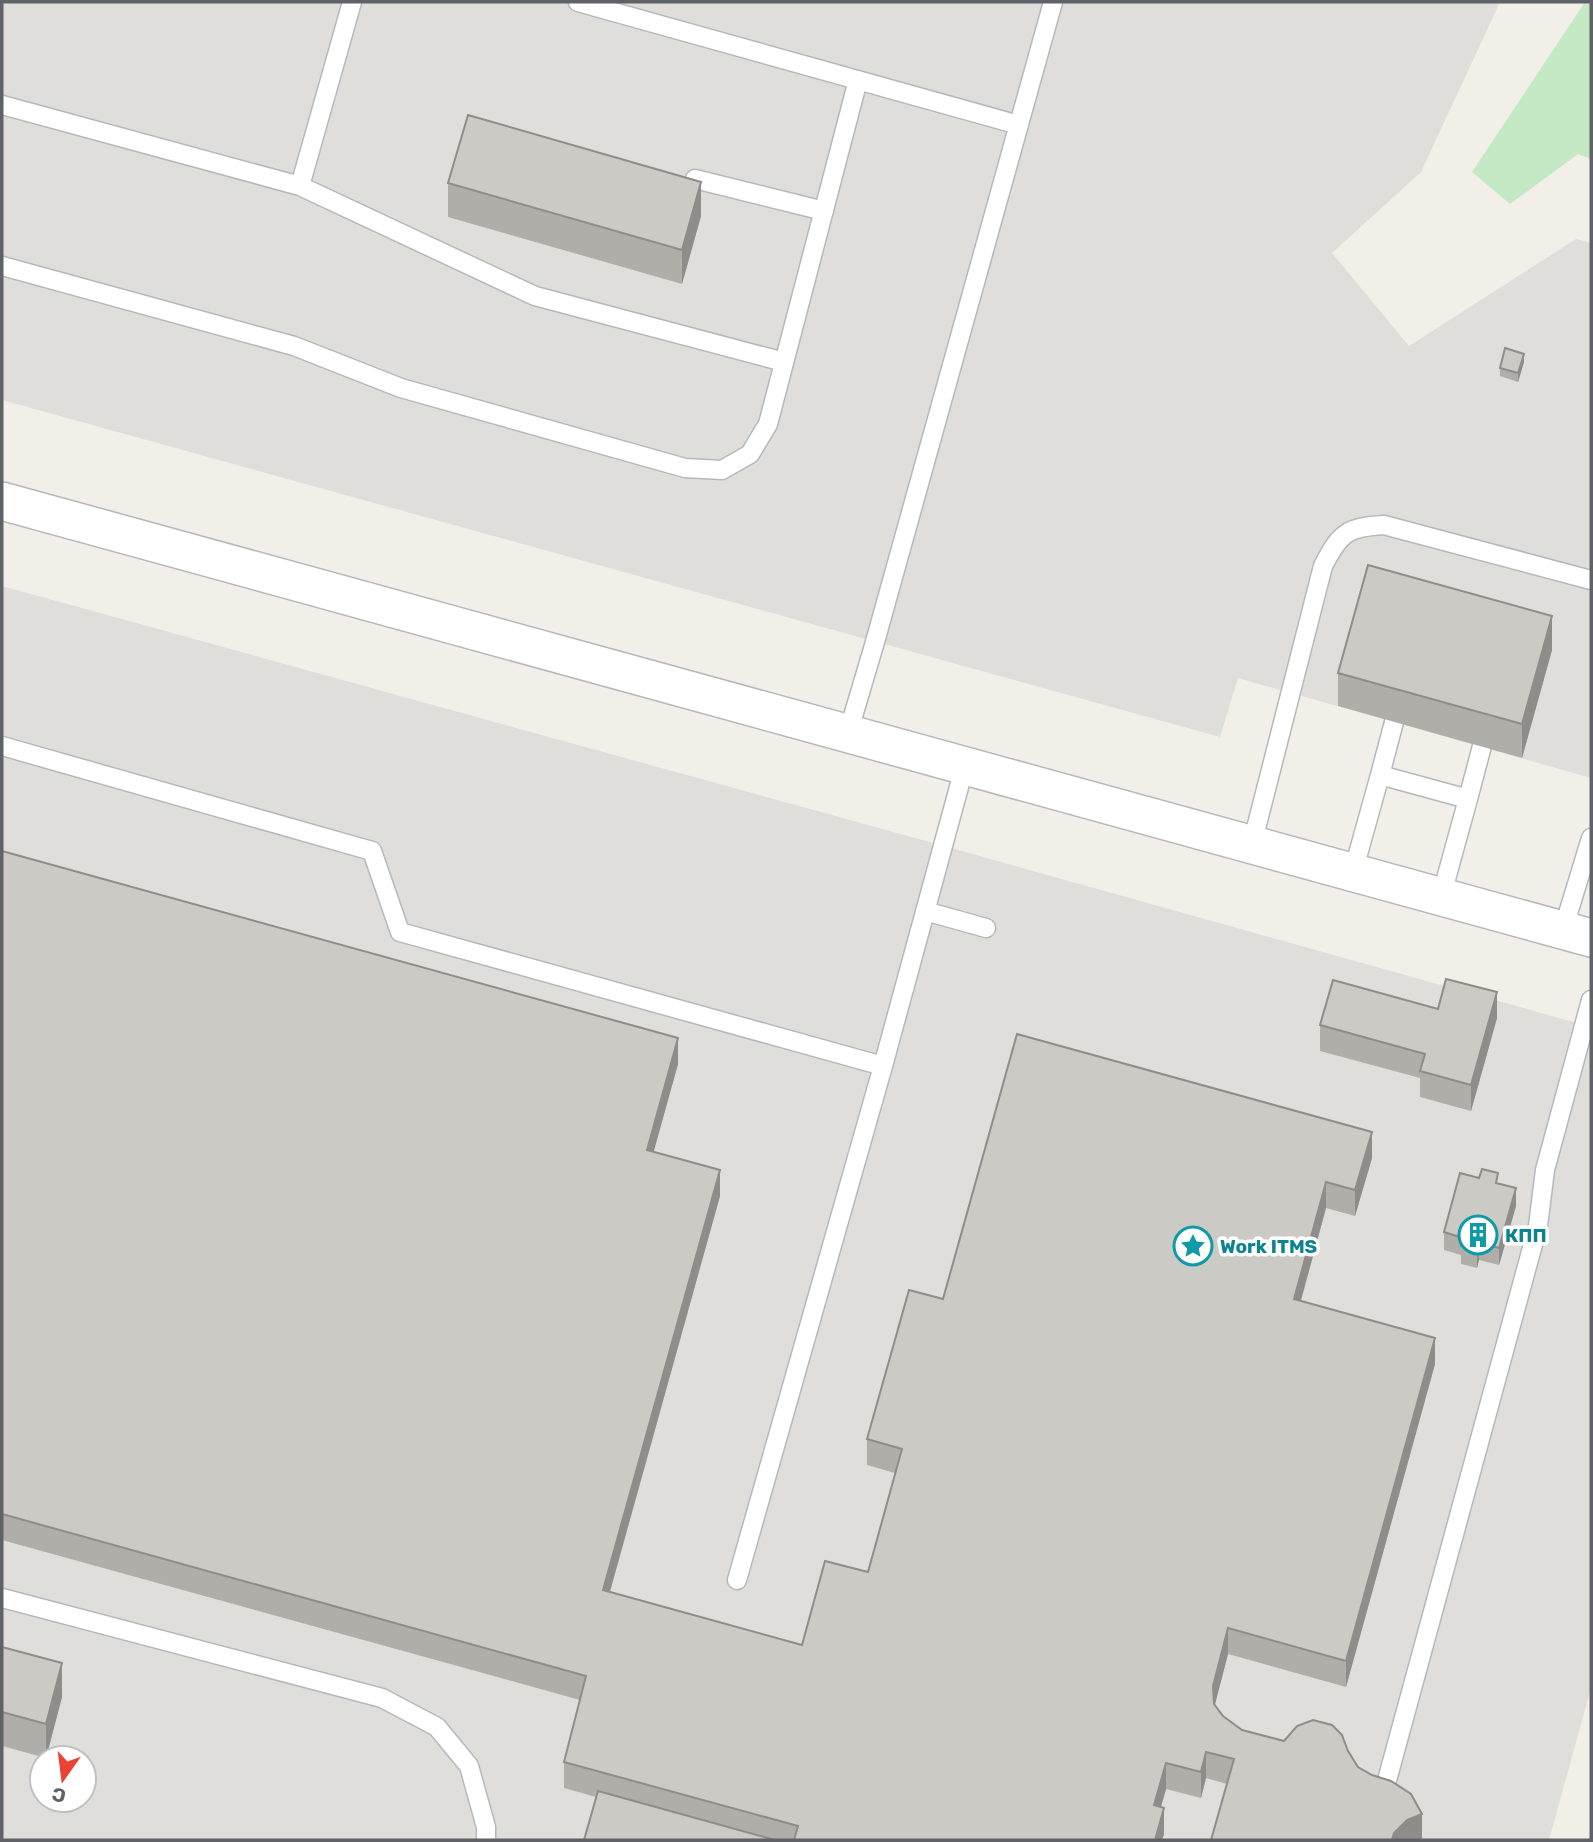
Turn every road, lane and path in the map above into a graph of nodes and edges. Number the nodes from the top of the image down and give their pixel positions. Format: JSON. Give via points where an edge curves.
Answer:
{"nodes":[{"id":1,"x":352,"y":2,"type":"edge"},
{"id":2,"x":578,"y":2,"type":"edge"},
{"id":3,"x":1053,"y":2,"type":"edge"},
{"id":4,"x":858,"y":80,"type":"junction"},
{"id":5,"x":2,"y":105,"type":"edge"},
{"id":6,"x":1019,"y":125,"type":"junction"},
{"id":7,"x":695,"y":179,"type":"edge"},
{"id":8,"x":300,"y":186,"type":"junction"},
{"id":9,"x":824,"y":211,"type":"junction"},
{"id":10,"x":2,"y":266,"type":"edge"},
{"id":11,"x":784,"y":362,"type":"junction"},
{"id":12,"x":2,"y":501,"type":"edge"},
{"id":13,"x":1591,"y":580,"type":"edge"},
{"id":14,"x":1394,"y":722,"type":"edge"},
{"id":15,"x":848,"y":733,"type":"junction"},
{"id":16,"x":2,"y":746,"type":"edge"},
{"id":17,"x":1482,"y":746,"type":"edge"},
{"id":18,"x":965,"y":765,"type":"junction"},
{"id":19,"x":1380,"y":775,"type":"junction"},
{"id":20,"x":1468,"y":799,"type":"junction"},
{"id":21,"x":1591,"y":838,"type":"edge"},
{"id":22,"x":1252,"y":844,"type":"junction"},
{"id":23,"x":1353,"y":872,"type":"junction"},
{"id":24,"x":1441,"y":897,"type":"junction"},
{"id":25,"x":925,"y":911,"type":"junction"},
{"id":26,"x":986,"y":928,"type":"dead end"},
{"id":27,"x":1577,"y":934,"type":"edge"},
{"id":28,"x":1591,"y":1000,"type":"edge"},
{"id":29,"x":883,"y":1066,"type":"junction"},
{"id":30,"x":737,"y":1580,"type":"dead end"},
{"id":31,"x":2,"y":1598,"type":"edge"},
{"id":32,"x":485,"y":1840,"type":"edge"},
{"id":33,"x":1348,"y":1840,"type":"edge"}],
"edges":[{"from":1,"to":8,"type":"lane"},
{"from":2,"to":4,"type":"lane"},
{"from":3,"to":6,"type":"lane"},
{"from":4,"to":6,"type":"lane"},
{"from":4,"to":9,"type":"lane"},
{"from":5,"to":8,"type":"lane"},
{"from":6,"to":15,"type":"lane"},
{"from":7,"to":9,"type":"lane"},
{"from":8,"to":11,"type":"lane","via":[[535,296]]},
{"from":9,"to":11,"type":"lane"},
{"from":10,"to":11,"type":"lane","via":[[294,346],[401,388],[685,468],[722,470],[750,454],[768,424]]},
{"from":12,"to":15,"type":"street"},
{"from":13,"to":22,"type":"lane","via":[[1384,525],[1358,526],[1336,542],[1324,566]]},
{"from":14,"to":19,"type":"lane"},
{"from":15,"to":18,"type":"street"},
{"from":16,"to":29,"type":"lane","via":[[372,851],[400,932]]},
{"from":17,"to":20,"type":"lane"},
{"from":18,"to":22,"type":"street"},
{"from":18,"to":25,"type":"lane"},
{"from":19,"to":20,"type":"lane"},
{"from":19,"to":23,"type":"lane"},
{"from":20,"to":24,"type":"lane"},
{"from":21,"to":27,"type":"lane"},
{"from":22,"to":23,"type":"street"},
{"from":23,"to":24,"type":"street"},
{"from":24,"to":27,"type":"street"},
{"from":25,"to":26,"type":"lane"},
{"from":25,"to":29,"type":"lane"},
{"from":28,"to":33,"type":"lane","via":[[1545,1170],[1538,1226],[1386,1784]]},
{"from":29,"to":30,"type":"lane"},
{"from":31,"to":32,"type":"lane","via":[[382,1698],[437,1727],[470,1766],[486,1827]]}]}
